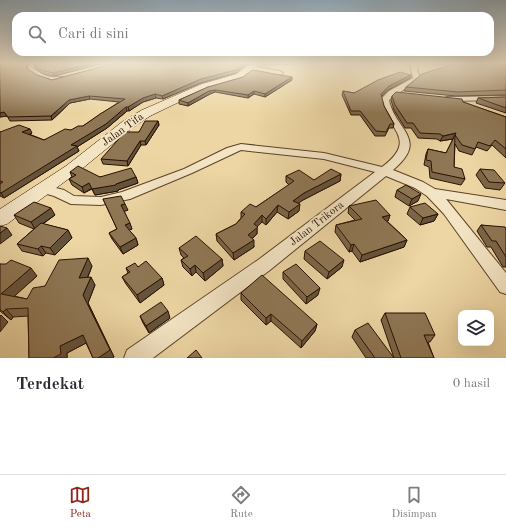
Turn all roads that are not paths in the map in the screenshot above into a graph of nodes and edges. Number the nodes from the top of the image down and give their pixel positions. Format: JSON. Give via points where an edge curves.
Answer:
{"nodes":[{"id":1,"x":227,"y":80,"type":"edge"},
{"id":2,"x":415,"y":80,"type":"edge"},
{"id":3,"x":435,"y":98,"type":"edge"},
{"id":4,"x":506,"y":98,"type":"edge"},
{"id":5,"x":456,"y":100,"type":"junction"},
{"id":6,"x":478,"y":108,"type":"edge"},
{"id":7,"x":385,"y":171,"type":"junction"},
{"id":8,"x":44,"y":189,"type":"junction"},
{"id":9,"x":432,"y":193,"type":"junction"},
{"id":10,"x":506,"y":205,"type":"edge"},
{"id":11,"x":3,"y":214,"type":"edge"},
{"id":12,"x":506,"y":286,"type":"edge"},
{"id":13,"x":135,"y":358,"type":"edge"}],
"edges":[{"from":1,"to":8,"type":"street","name":"Jalan Tifa","via":[[204,86],[146,113]]},
{"from":2,"to":7,"type":"street","name":"Jalan Trikora","via":[[399,94],[385,99],[386,107],[403,133],[405,148],[399,158]]},
{"from":3,"to":5,"type":"street"},
{"from":4,"to":5,"type":"street"},
{"from":5,"to":6,"type":"street"},
{"from":7,"to":8,"type":"street","via":[[324,156],[241,147],[125,196],[101,201],[71,200]]},
{"from":7,"to":9,"type":"street"},
{"from":7,"to":13,"type":"street","name":"Jalan Trikora","via":[[264,265]]},
{"from":8,"to":11,"type":"street","name":"Jalan Tifa"},
{"from":9,"to":10,"type":"street"},
{"from":9,"to":12,"type":"street","via":[[449,211]]}]}
